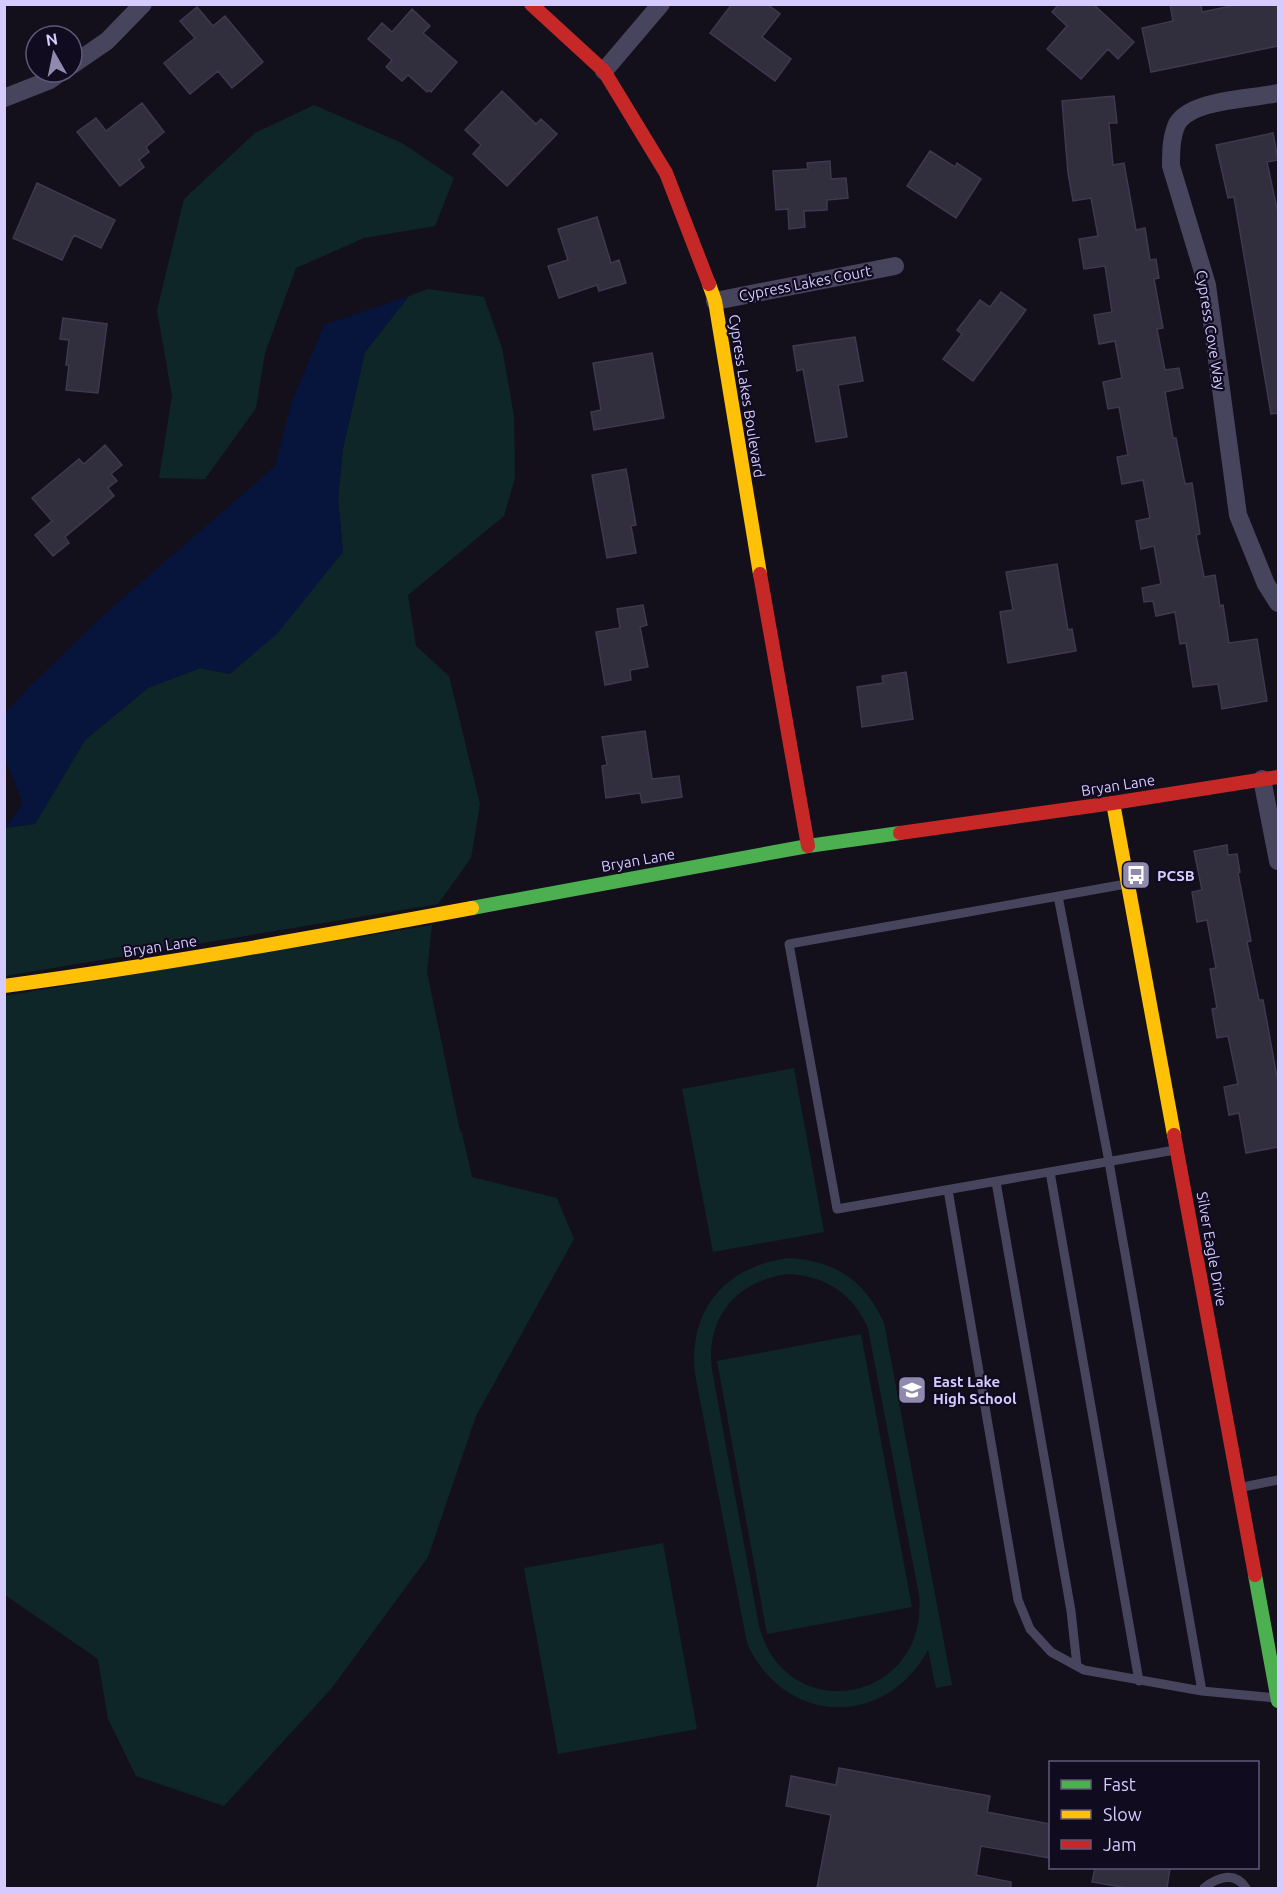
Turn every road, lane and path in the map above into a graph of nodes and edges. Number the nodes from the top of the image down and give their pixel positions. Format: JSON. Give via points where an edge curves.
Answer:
{"nodes":[{"id":1,"x":143,"y":4,"type":"edge"},
{"id":2,"x":531,"y":4,"type":"edge"},
{"id":3,"x":661,"y":4,"type":"edge"},
{"id":4,"x":84,"y":57,"type":"edge"},
{"id":5,"x":604,"y":71,"type":"junction"},
{"id":6,"x":40,"y":84,"type":"edge"},
{"id":7,"x":1278,"y":93,"type":"edge"},
{"id":8,"x":4,"y":98,"type":"edge"},
{"id":9,"x":895,"y":266,"type":"dead end"},
{"id":10,"x":715,"y":301,"type":"junction"},
{"id":11,"x":1278,"y":603,"type":"edge"},
{"id":12,"x":1270,"y":778,"type":"edge"},
{"id":13,"x":1113,"y":803,"type":"junction"},
{"id":14,"x":808,"y":846,"type":"junction"},
{"id":15,"x":1278,"y":861,"type":"edge"},
{"id":16,"x":1128,"y":883,"type":"junction"},
{"id":17,"x":1059,"y":896,"type":"junction"},
{"id":18,"x":4,"y":986,"type":"edge"},
{"id":19,"x":1177,"y":1149,"type":"junction"},
{"id":20,"x":1108,"y":1162,"type":"junction"},
{"id":21,"x":1050,"y":1172,"type":"junction"},
{"id":22,"x":996,"y":1182,"type":"junction"},
{"id":23,"x":948,"y":1191,"type":"junction"},
{"id":24,"x":1278,"y":1480,"type":"edge"},
{"id":25,"x":1239,"y":1488,"type":"junction"},
{"id":26,"x":1077,"y":1666,"type":"junction"},
{"id":27,"x":1139,"y":1681,"type":"junction"},
{"id":28,"x":1202,"y":1691,"type":"junction"},
{"id":29,"x":1278,"y":1699,"type":"edge"},
{"id":30,"x":1204,"y":1888,"type":"edge"},
{"id":31,"x":1246,"y":1888,"type":"edge"}],
"edges":[{"from":1,"to":4,"type":"street","via":[[107,41]]},
{"from":2,"to":5,"type":"street","name":"Cypress Lakes Boulevard"},
{"from":3,"to":5,"type":"street"},
{"from":5,"to":10,"type":"street","name":"Cypress Lakes Boulevard","via":[[666,173]]},
{"from":6,"to":8,"type":"street"},
{"from":7,"to":11,"type":"street","name":"Cypress Cove Way","via":[[1217,102],[1191,112],[1178,123],[1171,146],[1171,166],[1207,285],[1238,515],[1266,584]]},
{"from":9,"to":10,"type":"street","name":"Cypress Lakes Court"},
{"from":10,"to":14,"type":"street","name":"Cypress Lakes Boulevard"},
{"from":12,"to":13,"type":"street","name":"Bryan Lane"},
{"from":12,"to":15,"type":"street"},
{"from":13,"to":14,"type":"street","name":"Bryan Lane"},
{"from":13,"to":16,"type":"street","name":"Silver Eagle Drive"},
{"from":14,"to":18,"type":"street","name":"Bryan Lane","via":[[305,939]]},
{"from":16,"to":17,"type":"lane"},
{"from":16,"to":19,"type":"street","name":"Silver Eagle Drive"},
{"from":17,"to":20,"type":"lane"},
{"from":17,"to":23,"type":"lane","via":[[789,944],[837,1209]]},
{"from":19,"to":20,"type":"lane"},
{"from":19,"to":25,"type":"street","name":"Silver Eagle Drive"},
{"from":20,"to":21,"type":"lane"},
{"from":20,"to":28,"type":"lane"},
{"from":21,"to":22,"type":"lane"},
{"from":21,"to":27,"type":"lane"},
{"from":22,"to":23,"type":"lane"},
{"from":22,"to":26,"type":"lane","via":[[1071,1611]]},
{"from":23,"to":26,"type":"lane","via":[[1018,1600],[1030,1629],[1052,1652]]},
{"from":24,"to":25,"type":"lane"},
{"from":25,"to":29,"type":"street","name":"Silver Eagle Drive"},
{"from":26,"to":27,"type":"lane"},
{"from":27,"to":28,"type":"lane"},
{"from":28,"to":29,"type":"lane"},
{"from":30,"to":31,"type":"lane","via":[[1226,1877],[1236,1878]]}]}
